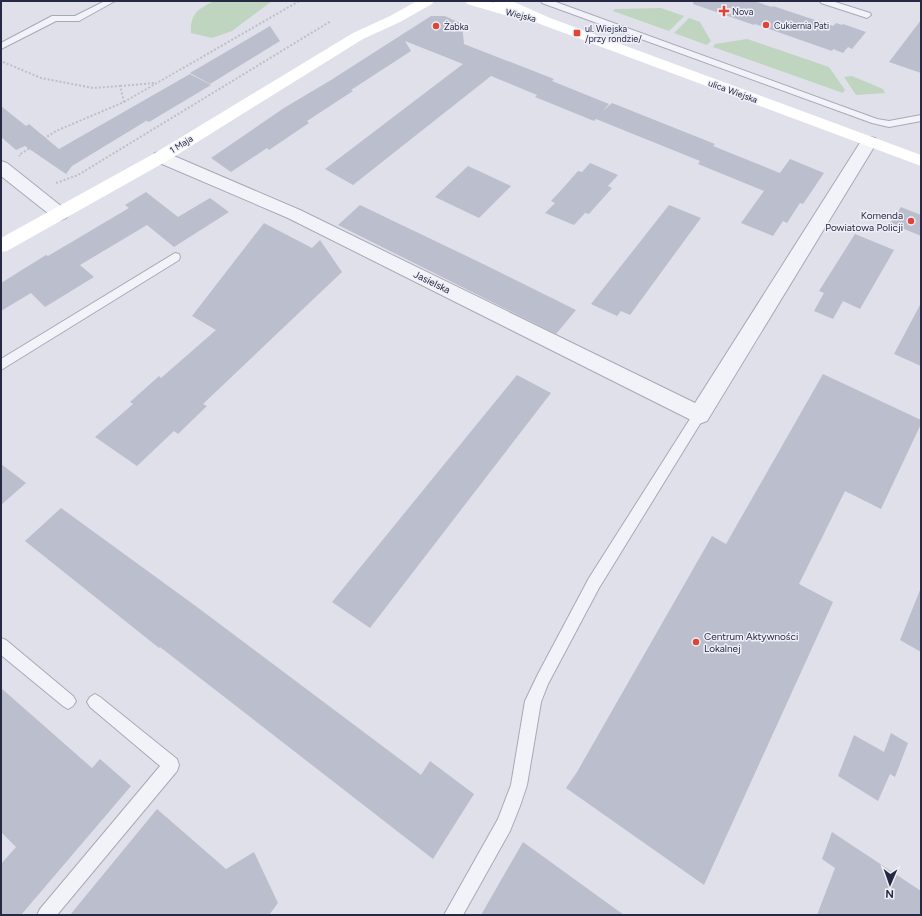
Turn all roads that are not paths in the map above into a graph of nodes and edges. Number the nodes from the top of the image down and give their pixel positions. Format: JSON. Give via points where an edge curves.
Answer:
{"nodes":[{"id":1,"x":111,"y":1,"type":"edge"},
{"id":2,"x":402,"y":1,"type":"edge"},
{"id":3,"x":428,"y":1,"type":"edge"},
{"id":4,"x":472,"y":1,"type":"edge"},
{"id":5,"x":500,"y":1,"type":"edge"},
{"id":6,"x":545,"y":1,"type":"edge"},
{"id":7,"x":824,"y":1,"type":"edge"},
{"id":8,"x":867,"y":15,"type":"dead end"},
{"id":9,"x":545,"y":21,"type":"junction"},
{"id":10,"x":358,"y":36,"type":"junction"},
{"id":11,"x":1,"y":46,"type":"edge"},
{"id":12,"x":921,"y":118,"type":"edge"},
{"id":13,"x":869,"y":142,"type":"junction"},
{"id":14,"x":161,"y":156,"type":"junction"},
{"id":15,"x":921,"y":161,"type":"edge"},
{"id":16,"x":1,"y":166,"type":"edge"},
{"id":17,"x":60,"y":214,"type":"junction"},
{"id":18,"x":1,"y":246,"type":"edge"},
{"id":19,"x":175,"y":257,"type":"dead end"},
{"id":20,"x":1,"y":365,"type":"edge"},
{"id":21,"x":699,"y":415,"type":"junction"},
{"id":22,"x":1,"y":645,"type":"edge"},
{"id":23,"x":68,"y":701,"type":"dead end"},
{"id":24,"x":95,"y":702,"type":"dead end"},
{"id":25,"x":46,"y":915,"type":"edge"},
{"id":26,"x":453,"y":915,"type":"edge"}],
"edges":[{"from":1,"to":11,"type":"lane","via":[[76,19],[55,18]]},
{"from":2,"to":10,"type":"street","name":"1 Maja"},
{"from":3,"to":10,"type":"street","name":"1 Maja"},
{"from":4,"to":9,"type":"street","name":"Wiejska"},
{"from":5,"to":9,"type":"street","name":"Wiejska"},
{"from":6,"to":12,"type":"lane","via":[[875,121],[889,124]]},
{"from":7,"to":8,"type":"lane"},
{"from":9,"to":13,"type":"street","name":"ulica Wiejska"},
{"from":10,"to":14,"type":"street","name":"1 Maja"},
{"from":13,"to":15,"type":"street","name":"ulica Wiejska"},
{"from":13,"to":21,"type":"street"},
{"from":14,"to":17,"type":"street","name":"1 Maja"},
{"from":14,"to":21,"type":"street","name":"Jasielska","via":[[294,214]]},
{"from":16,"to":17,"type":"street"},
{"from":17,"to":18,"type":"street","name":"1 Maja"},
{"from":19,"to":20,"type":"lane"},
{"from":21,"to":26,"type":"lane","via":[[594,583],[543,679],[533,701],[519,786],[512,806],[504,825]]},
{"from":22,"to":23,"type":"lane"},
{"from":24,"to":25,"type":"lane","via":[[171,765]]}]}
